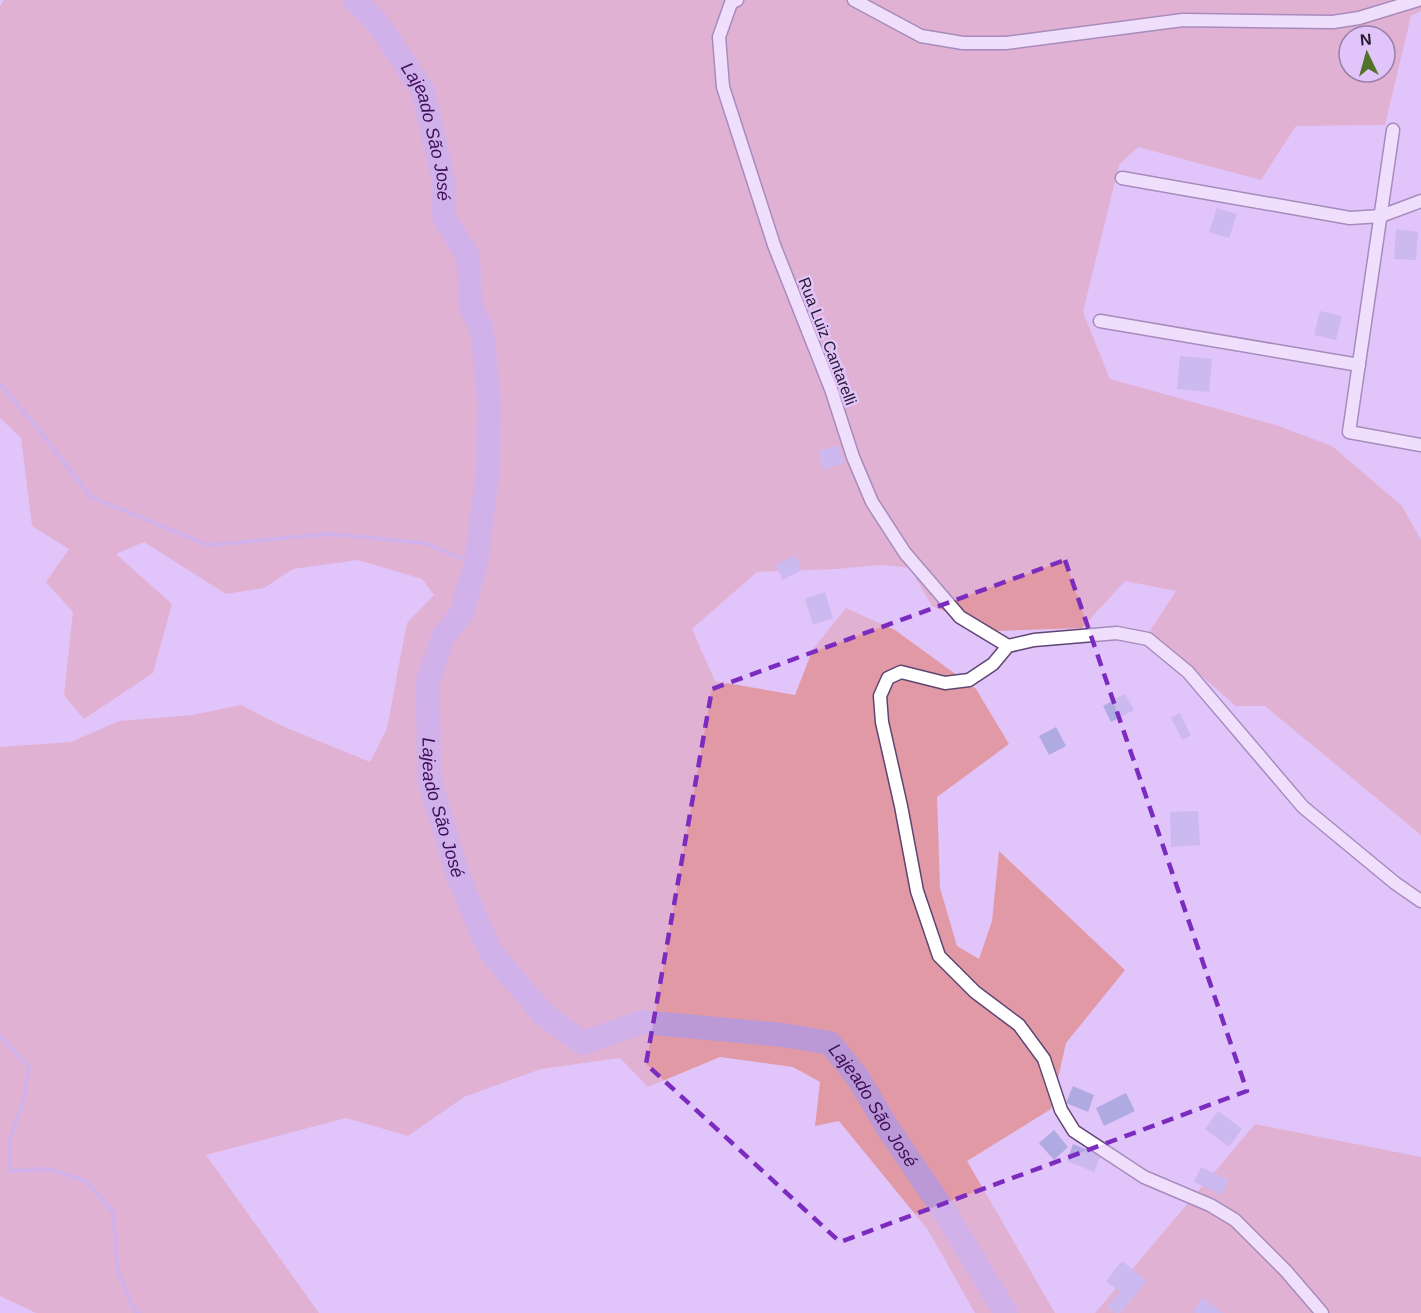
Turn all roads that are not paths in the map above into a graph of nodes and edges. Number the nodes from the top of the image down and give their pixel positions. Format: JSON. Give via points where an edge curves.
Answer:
{"nodes":[{"id":1,"x":737,"y":0,"type":"edge"},
{"id":2,"x":854,"y":0,"type":"edge"},
{"id":3,"x":1418,"y":0,"type":"edge"},
{"id":4,"x":1393,"y":130,"type":"dead end"},
{"id":5,"x":1122,"y":178,"type":"dead end"},
{"id":6,"x":1421,"y":201,"type":"edge"},
{"id":7,"x":1381,"y":216,"type":"junction"},
{"id":8,"x":1100,"y":321,"type":"dead end"},
{"id":9,"x":1359,"y":365,"type":"junction"},
{"id":10,"x":1421,"y":444,"type":"edge"},
{"id":11,"x":1008,"y":646,"type":"junction"},
{"id":12,"x":1421,"y":901,"type":"edge"},
{"id":13,"x":1322,"y":1313,"type":"edge"}],
"edges":[{"from":1,"to":11,"type":"street","name":"Rua Luiz Cantarelli","via":[[731,3],[719,38],[723,87],[774,244],[860,475],[905,554],[960,617]]},
{"from":2,"to":3,"type":"street","via":[[921,36],[963,43],[1006,43],[1183,20],[1333,22]]},
{"from":4,"to":7,"type":"street"},
{"from":5,"to":7,"type":"street","via":[[1350,218]]},
{"from":6,"to":7,"type":"street"},
{"from":7,"to":9,"type":"street"},
{"from":8,"to":9,"type":"street"},
{"from":9,"to":10,"type":"street","via":[[1349,432]]},
{"from":11,"to":12,"type":"street","via":[[1117,633],[1148,639],[1188,672],[1303,807]]},
{"from":11,"to":13,"type":"street","via":[[993,664],[969,680],[945,682],[902,672],[888,678],[880,696],[917,891],[939,956],[975,992],[1019,1025],[1044,1059],[1061,1110],[1074,1131],[1144,1177],[1235,1220]]}]}
